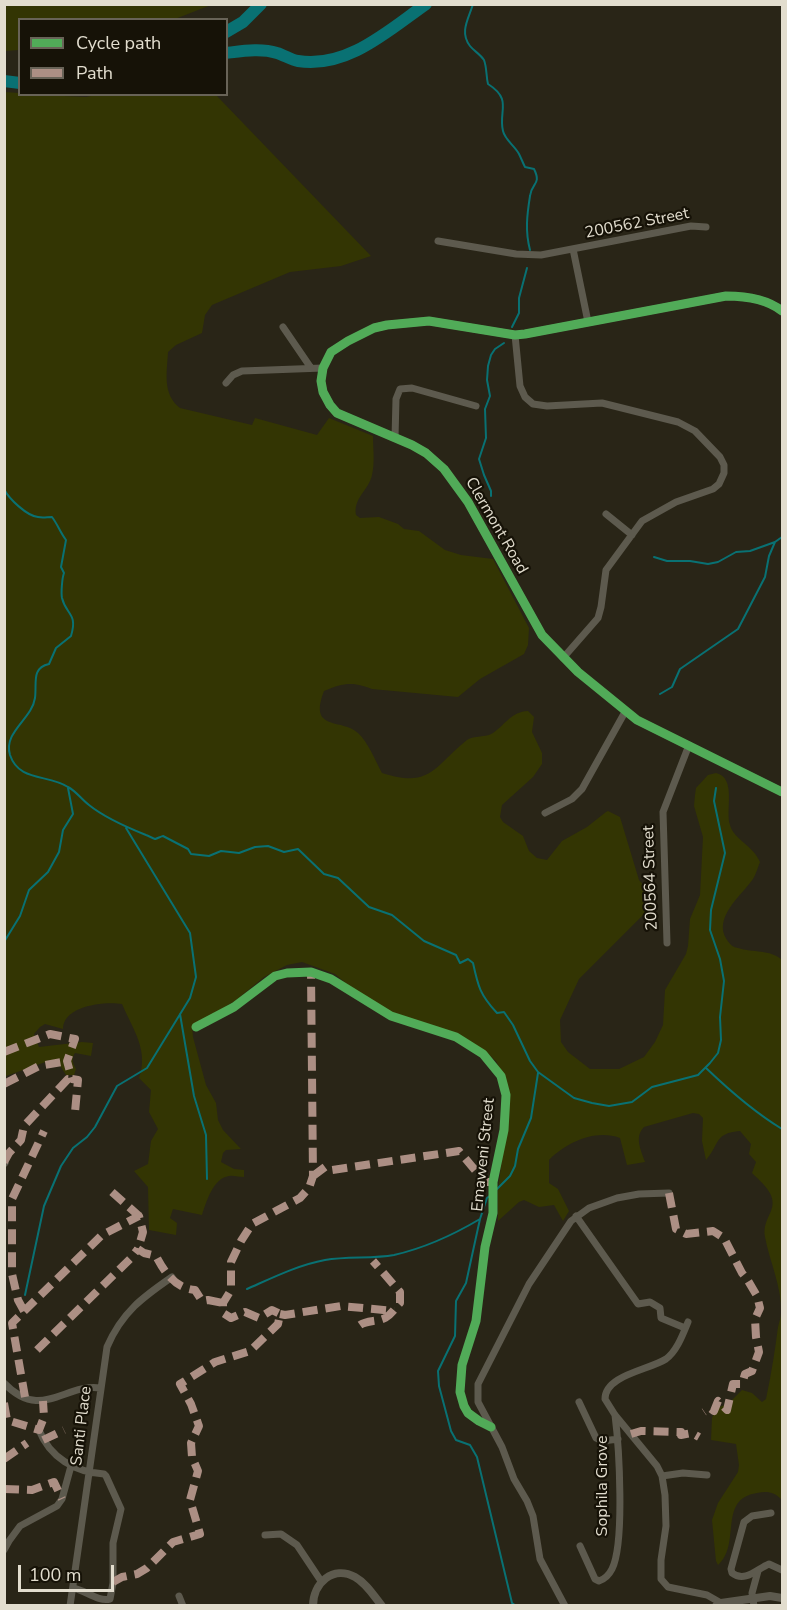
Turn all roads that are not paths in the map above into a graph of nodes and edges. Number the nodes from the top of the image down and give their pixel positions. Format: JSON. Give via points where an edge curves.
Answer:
{"nodes":[{"id":1,"x":706,"y":227,"type":"dead end"},
{"id":2,"x":438,"y":241,"type":"dead end"},
{"id":3,"x":573,"y":249,"type":"junction"},
{"id":4,"x":783,"y":311,"type":"edge"},
{"id":5,"x":588,"y":322,"type":"junction"},
{"id":6,"x":283,"y":327,"type":"dead end"},
{"id":7,"x":515,"y":335,"type":"junction"},
{"id":8,"x":311,"y":368,"type":"junction"},
{"id":9,"x":323,"y":368,"type":"junction"},
{"id":10,"x":226,"y":383,"type":"dead end"},
{"id":11,"x":476,"y":406,"type":"dead end"},
{"id":12,"x":395,"y":438,"type":"junction"},
{"id":13,"x":606,"y":514,"type":"dead end"},
{"id":14,"x":632,"y":534,"type":"junction"},
{"id":15,"x":563,"y":658,"type":"junction"},
{"id":16,"x":625,"y":711,"type":"junction"},
{"id":17,"x":689,"y":745,"type":"junction"},
{"id":18,"x":783,"y":792,"type":"edge"},
{"id":19,"x":545,"y":813,"type":"dead end"},
{"id":20,"x":667,"y":943,"type":"dead end"},
{"id":21,"x":196,"y":1027,"type":"dead end"},
{"id":22,"x":669,"y":1193,"type":"dead end"},
{"id":23,"x":576,"y":1216,"type":"junction"},
{"id":24,"x":172,"y":1277,"type":"dead end"},
{"id":25,"x":4,"y":1383,"type":"edge"},
{"id":26,"x":100,"y":1388,"type":"junction"},
{"id":27,"x":579,"y":1402,"type":"dead end"},
{"id":28,"x":615,"y":1415,"type":"junction"},
{"id":29,"x":490,"y":1427,"type":"junction"},
{"id":30,"x":39,"y":1430,"type":"dead end"},
{"id":31,"x":618,"y":1439,"type":"junction"},
{"id":32,"x":71,"y":1466,"type":"junction"},
{"id":33,"x":90,"y":1473,"type":"junction"},
{"id":34,"x":707,"y":1475,"type":"dead end"},
{"id":35,"x":662,"y":1476,"type":"junction"},
{"id":36,"x":771,"y":1513,"type":"dead end"},
{"id":37,"x":266,"y":1534,"type":"dead end"},
{"id":38,"x":580,"y":1546,"type":"dead end"},
{"id":39,"x":4,"y":1550,"type":"edge"},
{"id":40,"x":783,"y":1570,"type":"edge"},
{"id":41,"x":758,"y":1571,"type":"junction"},
{"id":42,"x":321,"y":1581,"type":"junction"},
{"id":43,"x":73,"y":1588,"type":"junction"},
{"id":44,"x":179,"y":1596,"type":"dead end"},
{"id":45,"x":783,"y":1598,"type":"edge"},
{"id":46,"x":753,"y":1602,"type":"edge"},
{"id":47,"x":718,"y":1604,"type":"edge"},
{"id":48,"x":70,"y":1605,"type":"edge"},
{"id":49,"x":183,"y":1605,"type":"edge"},
{"id":50,"x":313,"y":1605,"type":"edge"},
{"id":51,"x":382,"y":1605,"type":"edge"},
{"id":52,"x":565,"y":1605,"type":"edge"}],
"edges":[{"from":1,"to":3,"type":"street","name":"200562 Street","via":[[691,226]]},
{"from":2,"to":3,"type":"street","name":"200562 Street","via":[[529,256]]},
{"from":3,"to":5,"type":"street","name":"200562 Street"},
{"from":4,"to":5,"type":"street","via":[[765,302],[726,296]]},
{"from":5,"to":7,"type":"street"},
{"from":6,"to":8,"type":"street"},
{"from":7,"to":9,"type":"street","via":[[429,321],[387,325],[336,348]]},
{"from":7,"to":14,"type":"street","via":[[520,386],[533,404],[602,403],[678,422],[690,427],[720,457],[724,473],[719,484],[653,514]]},
{"from":8,"to":9,"type":"street"},
{"from":8,"to":10,"type":"street","via":[[242,371]]},
{"from":9,"to":12,"type":"street","name":"Clermont Road","via":[[323,392],[334,409]]},
{"from":11,"to":12,"type":"street","via":[[412,388],[400,389],[395,407]]},
{"from":12,"to":15,"type":"street","name":"Clermont Road","via":[[426,453],[450,476],[538,628]]},
{"from":13,"to":14,"type":"street"},
{"from":14,"to":15,"type":"street","via":[[606,570],[598,618]]},
{"from":15,"to":16,"type":"street","name":"Clermont Road"},
{"from":16,"to":17,"type":"street","name":"Clermont Road"},
{"from":16,"to":19,"type":"street","via":[[582,789]]},
{"from":17,"to":18,"type":"street","name":"Clermont Road"},
{"from":17,"to":20,"type":"street","name":"200564 Street","via":[[663,812]]},
{"from":21,"to":29,"type":"street","name":"Emaweni Street","via":[[234,1007],[280,974],[311,972],[331,979],[391,1016],[456,1037],[483,1054],[501,1076],[505,1087],[504,1130],[492,1187],[491,1229],[485,1247],[476,1321],[462,1365],[460,1392],[468,1413]]},
{"from":22,"to":23,"type":"street","via":[[617,1198]]},
{"from":23,"to":28,"type":"street","name":"Sophila Grove","via":[[638,1304],[653,1303],[660,1308],[661,1318],[686,1325],[667,1358],[616,1381],[607,1390],[605,1399]]},
{"from":23,"to":29,"type":"street","via":[[533,1276],[484,1369],[478,1402]]},
{"from":24,"to":26,"type":"street","name":"Santi Place","via":[[128,1311],[107,1347]]},
{"from":25,"to":26,"type":"street","via":[[19,1395],[44,1401]]},
{"from":26,"to":33,"type":"street","name":"Santi Place"},
{"from":27,"to":31,"type":"street","via":[[596,1438]]},
{"from":28,"to":31,"type":"street","name":"Sophila Grove"},
{"from":28,"to":35,"type":"street"},
{"from":29,"to":52,"type":"street","via":[[528,1501],[540,1559]]},
{"from":30,"to":32,"type":"street","via":[[47,1446]]},
{"from":31,"to":38,"type":"street","name":"Sophila Grove","via":[[619,1522],[614,1564],[605,1578],[599,1581],[593,1576]]},
{"from":32,"to":33,"type":"street"},
{"from":32,"to":39,"type":"street","via":[[57,1506],[21,1526]]},
{"from":33,"to":43,"type":"street","name":"Santi Place"},
{"from":33,"to":43,"type":"street","via":[[106,1476],[121,1509],[113,1544],[113,1583],[110,1599],[106,1601]]},
{"from":34,"to":35,"type":"street"},
{"from":35,"to":47,"type":"street","via":[[666,1526],[661,1579],[668,1587],[707,1595]]},
{"from":36,"to":41,"type":"street","via":[[752,1516],[744,1522],[731,1569],[735,1576]]},
{"from":37,"to":42,"type":"street","via":[[282,1534],[297,1545]]},
{"from":40,"to":41,"type":"street","via":[[770,1564]]},
{"from":41,"to":46,"type":"street"},
{"from":42,"to":50,"type":"street"},
{"from":42,"to":51,"type":"street","via":[[332,1574],[350,1575],[360,1580]]},
{"from":43,"to":48,"type":"street","name":"Santi Place"},
{"from":44,"to":49,"type":"street"},
{"from":45,"to":46,"type":"street","via":[[770,1596]]},
{"from":46,"to":47,"type":"street"}]}
